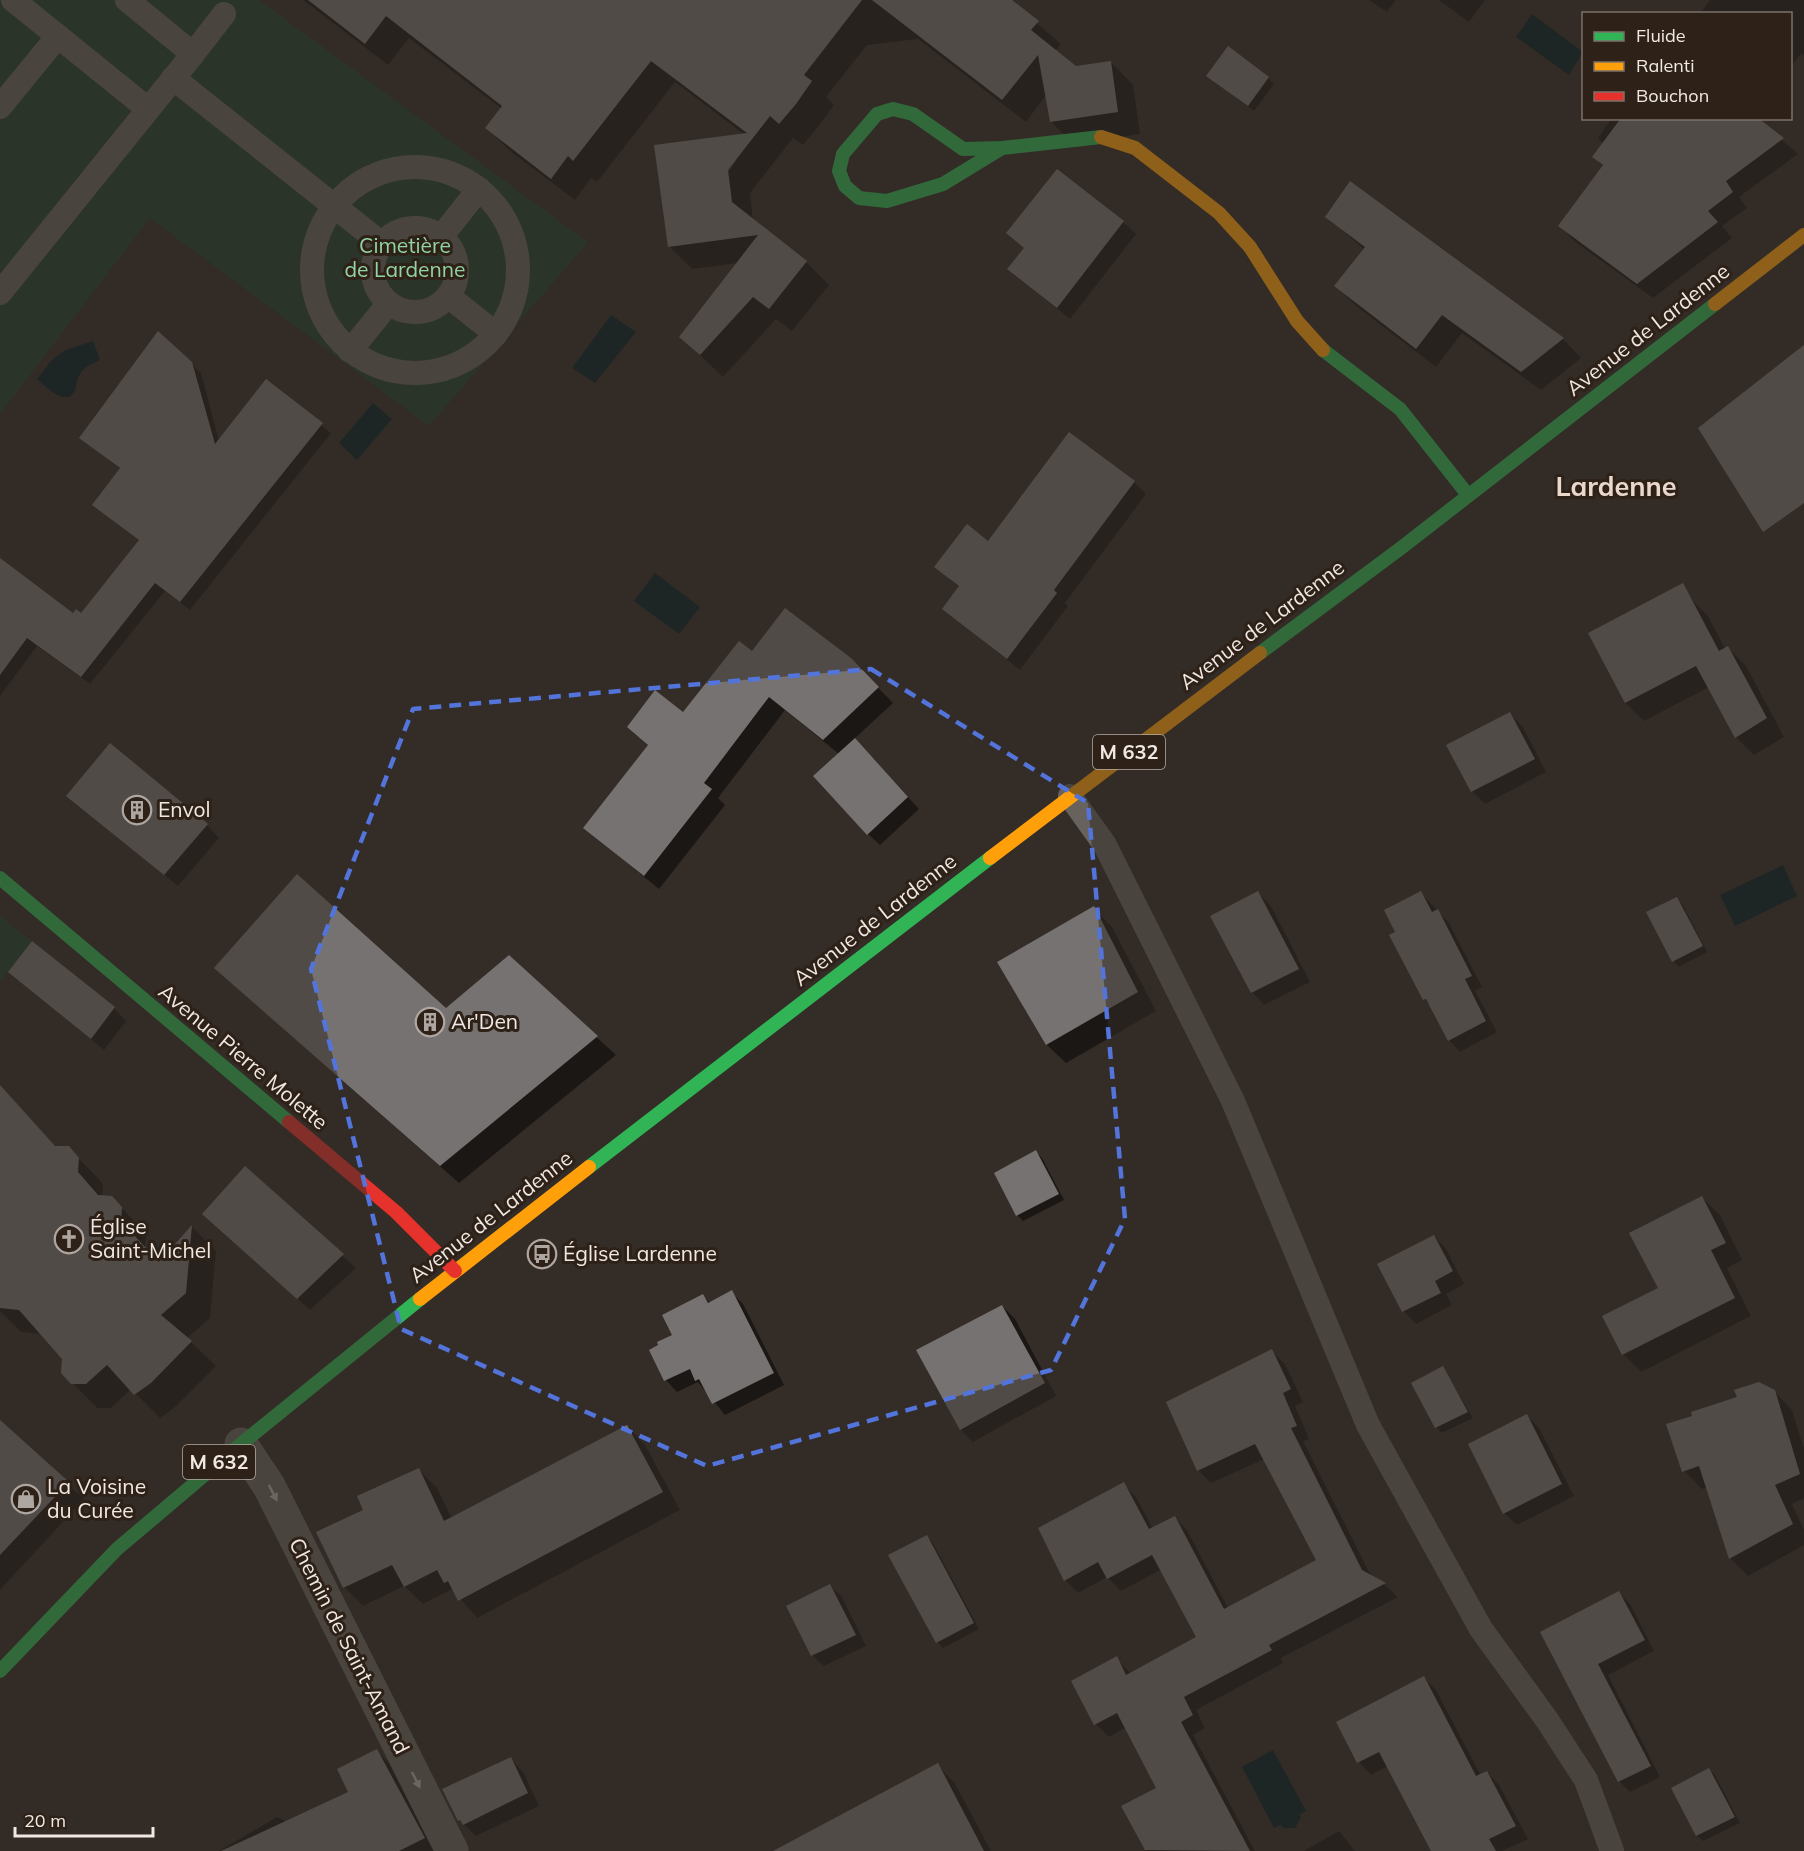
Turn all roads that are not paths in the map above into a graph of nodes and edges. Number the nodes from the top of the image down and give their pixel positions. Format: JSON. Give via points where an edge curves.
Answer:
{"nodes":[{"id":1,"x":13,"y":0,"type":"edge"},
{"id":2,"x":126,"y":0,"type":"edge"},
{"id":3,"x":224,"y":14,"type":"dead end"},
{"id":4,"x":58,"y":36,"type":"junction"},
{"id":5,"x":193,"y":54,"type":"junction"},
{"id":6,"x":173,"y":78,"type":"junction"},
{"id":7,"x":0,"y":107,"type":"edge"},
{"id":8,"x":148,"y":109,"type":"junction"},
{"id":9,"x":1002,"y":148,"type":"junction"},
{"id":10,"x":479,"y":189,"type":"junction"},
{"id":11,"x":333,"y":206,"type":"junction"},
{"id":12,"x":1804,"y":235,"type":"edge"},
{"id":13,"x":441,"y":237,"type":"junction"},
{"id":14,"x":382,"y":244,"type":"junction"},
{"id":15,"x":0,"y":293,"type":"edge"},
{"id":16,"x":448,"y":296,"type":"junction"},
{"id":17,"x":389,"y":303,"type":"junction"},
{"id":18,"x":496,"y":334,"type":"junction"},
{"id":19,"x":350,"y":351,"type":"junction"},
{"id":20,"x":1468,"y":495,"type":"junction"},
{"id":21,"x":1070,"y":796,"type":"junction"},
{"id":22,"x":2,"y":883,"type":"edge"},
{"id":23,"x":455,"y":1271,"type":"junction"},
{"id":24,"x":241,"y":1444,"type":"junction"},
{"id":25,"x":0,"y":1671,"type":"edge"},
{"id":26,"x":452,"y":1851,"type":"edge"},
{"id":27,"x":1612,"y":1851,"type":"edge"}],
"edges":[{"from":1,"to":4,"type":"lane"},
{"from":2,"to":5,"type":"lane"},
{"from":3,"to":5,"type":"lane"},
{"from":4,"to":7,"type":"lane"},
{"from":4,"to":8,"type":"lane"},
{"from":5,"to":6,"type":"lane"},
{"from":6,"to":8,"type":"lane"},
{"from":6,"to":11,"type":"lane"},
{"from":8,"to":15,"type":"lane"},
{"from":9,"to":9,"type":"main road","via":[[963,148],[913,114],[892,109],[877,114],[843,154],[839,171],[844,186],[859,198],[887,201],[943,184]]},
{"from":9,"to":20,"type":"main road","via":[[1098,136],[1136,148],[1219,213],[1250,248],[1303,329],[1323,351],[1400,409]]},
{"from":10,"to":11,"type":"lane","via":[[456,175],[430,168],[402,167],[352,187]]},
{"from":10,"to":13,"type":"lane"},
{"from":10,"to":18,"type":"lane","via":[[498,208],[511,231],[518,258],[510,310]]},
{"from":11,"to":14,"type":"lane"},
{"from":11,"to":19,"type":"lane","via":[[319,229],[312,255],[311,282],[318,308],[332,332]]},
{"from":12,"to":20,"type":"main road","name":"Avenue de Lardenne","number":"M 632"},
{"from":13,"to":14,"type":"lane","via":[[410,228]]},
{"from":13,"to":16,"type":"lane","via":[[457,265]]},
{"from":14,"to":17,"type":"lane","via":[[373,275]]},
{"from":16,"to":17,"type":"lane","via":[[419,311]]},
{"from":16,"to":18,"type":"lane"},
{"from":17,"to":19,"type":"lane"},
{"from":18,"to":19,"type":"lane","via":[[477,353],[453,366],[427,373],[382,367]]},
{"from":20,"to":21,"type":"main road","name":"Avenue de Lardenne","number":"M 632"},
{"from":21,"to":23,"type":"main road","name":"Avenue de Lardenne","number":"M 632"},
{"from":21,"to":27,"type":"lane","via":[[1105,845],[1233,1101],[1368,1425],[1481,1629],[1586,1780]]},
{"from":22,"to":23,"type":"main road","name":"Avenue Pierre Molette","via":[[396,1212]]},
{"from":23,"to":24,"type":"main road","name":"Avenue de Lardenne","number":"M 632"},
{"from":24,"to":25,"type":"main road","name":"Avenue de Lardenne","number":"M 632","via":[[117,1549]]},
{"from":24,"to":26,"type":"street","name":"Chemin de Saint-Amand","one_way":true,"via":[[269,1485]]}]}
